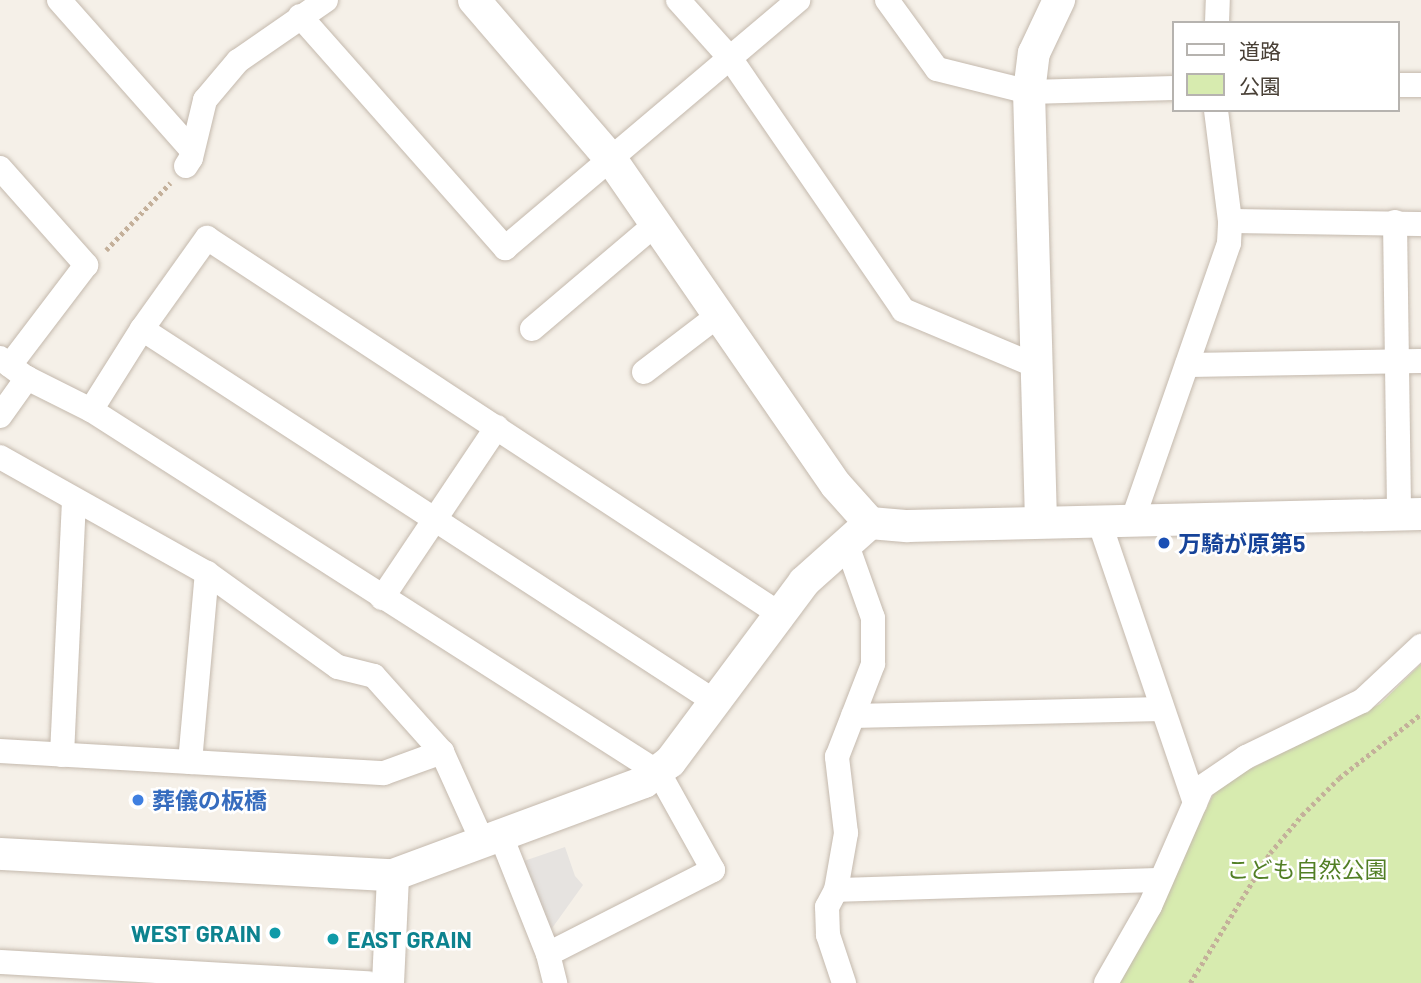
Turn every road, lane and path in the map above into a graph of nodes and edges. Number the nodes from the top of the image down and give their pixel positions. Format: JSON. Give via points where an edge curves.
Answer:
{"nodes":[{"id":1,"x":59,"y":0,"type":"edge"},
{"id":2,"x":326,"y":0,"type":"edge"},
{"id":3,"x":474,"y":0,"type":"edge"},
{"id":4,"x":678,"y":0,"type":"edge"},
{"id":5,"x":798,"y":0,"type":"edge"},
{"id":6,"x":887,"y":0,"type":"edge"},
{"id":7,"x":1059,"y":0,"type":"edge"},
{"id":8,"x":1218,"y":0,"type":"edge"},
{"id":9,"x":300,"y":16,"type":"junction"},
{"id":10,"x":1217,"y":21,"type":"edge"},
{"id":11,"x":730,"y":58,"type":"junction"},
{"id":12,"x":1400,"y":85,"type":"edge"},
{"id":13,"x":1421,"y":85,"type":"edge"},
{"id":14,"x":1172,"y":88,"type":"edge"},
{"id":15,"x":1029,"y":92,"type":"junction"},
{"id":16,"x":1216,"y":112,"type":"edge"},
{"id":17,"x":188,"y":157,"type":"junction"},
{"id":18,"x":611,"y":159,"type":"junction"},
{"id":19,"x":0,"y":168,"type":"edge"},
{"id":20,"x":1230,"y":221,"type":"junction"},
{"id":21,"x":1395,"y":222,"type":"junction"},
{"id":22,"x":657,"y":223,"type":"junction"},
{"id":23,"x":1421,"y":224,"type":"edge"},
{"id":24,"x":91,"y":263,"type":"junction"},
{"id":25,"x":720,"y":314,"type":"junction"},
{"id":26,"x":142,"y":329,"type":"junction"},
{"id":27,"x":532,"y":329,"type":"dead end"},
{"id":28,"x":1410,"y":361,"type":"edge"},
{"id":29,"x":1187,"y":365,"type":"junction"},
{"id":30,"x":1036,"y":366,"type":"junction"},
{"id":31,"x":12,"y":367,"type":"edge"},
{"id":32,"x":644,"y":372,"type":"dead end"},
{"id":33,"x":91,"y":410,"type":"junction"},
{"id":34,"x":0,"y":416,"type":"edge"},
{"id":35,"x":497,"y":427,"type":"junction"},
{"id":36,"x":0,"y":457,"type":"edge"},
{"id":37,"x":74,"y":500,"type":"junction"},
{"id":38,"x":1410,"y":515,"type":"edge"},
{"id":39,"x":434,"y":518,"type":"junction"},
{"id":40,"x":1133,"y":519,"type":"junction"},
{"id":41,"x":1041,"y":521,"type":"junction"},
{"id":42,"x":1098,"y":521,"type":"junction"},
{"id":43,"x":858,"y":533,"type":"junction"},
{"id":44,"x":206,"y":573,"type":"junction"},
{"id":45,"x":382,"y":598,"type":"junction"},
{"id":46,"x":778,"y":613,"type":"junction"},
{"id":47,"x":1421,"y":646,"type":"edge"},
{"id":48,"x":714,"y":701,"type":"junction"},
{"id":49,"x":1162,"y":709,"type":"junction"},
{"id":50,"x":1421,"y":714,"type":"edge"},
{"id":51,"x":853,"y":716,"type":"junction"},
{"id":52,"x":0,"y":751,"type":"edge"},
{"id":53,"x":442,"y":752,"type":"junction"},
{"id":54,"x":62,"y":755,"type":"junction"},
{"id":55,"x":190,"y":762,"type":"junction"},
{"id":56,"x":659,"y":773,"type":"junction"},
{"id":57,"x":1195,"y":803,"type":"junction"},
{"id":58,"x":492,"y":839,"type":"junction"},
{"id":59,"x":0,"y":854,"type":"edge"},
{"id":60,"x":393,"y":876,"type":"junction"},
{"id":61,"x":1161,"y":880,"type":"junction"},
{"id":62,"x":835,"y":890,"type":"junction"},
{"id":63,"x":548,"y":954,"type":"junction"},
{"id":64,"x":0,"y":962,"type":"edge"},
{"id":65,"x":99,"y":975,"type":"edge"},
{"id":66,"x":236,"y":979,"type":"edge"},
{"id":67,"x":368,"y":983,"type":"edge"},
{"id":68,"x":388,"y":983,"type":"edge"},
{"id":69,"x":555,"y":983,"type":"edge"},
{"id":70,"x":844,"y":983,"type":"edge"},
{"id":71,"x":1105,"y":983,"type":"edge"},
{"id":72,"x":1190,"y":983,"type":"edge"}],
"edges":[{"from":1,"to":17,"type":"street"},
{"from":2,"to":9,"type":"street"},
{"from":3,"to":18,"type":"street"},
{"from":4,"to":11,"type":"street"},
{"from":5,"to":11,"type":"street"},
{"from":6,"to":15,"type":"street","via":[[937,69]]},
{"from":7,"to":15,"type":"street","via":[[1034,53]]},
{"from":8,"to":10,"type":"street"},
{"from":9,"to":17,"type":"street","via":[[238,61],[205,100]]},
{"from":9,"to":18,"type":"street","via":[[505,248]]},
{"from":11,"to":18,"type":"street"},
{"from":11,"to":30,"type":"street","via":[[903,310]]},
{"from":12,"to":13,"type":"street"},
{"from":14,"to":15,"type":"street"},
{"from":15,"to":30,"type":"street"},
{"from":16,"to":20,"type":"street"},
{"from":17,"to":24,"type":"path"},
{"from":18,"to":22,"type":"street"},
{"from":19,"to":24,"type":"street"},
{"from":20,"to":21,"type":"street"},
{"from":20,"to":29,"type":"street","via":[[1229,243]]},
{"from":21,"to":23,"type":"street"},
{"from":21,"to":28,"type":"street"},
{"from":22,"to":25,"type":"street"},
{"from":22,"to":27,"type":"street"},
{"from":24,"to":31,"type":"street"},
{"from":25,"to":32,"type":"street"},
{"from":25,"to":43,"type":"street","via":[[836,485]]},
{"from":26,"to":33,"type":"street"},
{"from":26,"to":35,"type":"street","via":[[207,238]]},
{"from":26,"to":39,"type":"street"},
{"from":28,"to":29,"type":"street"},
{"from":28,"to":38,"type":"street"},
{"from":29,"to":40,"type":"street"},
{"from":30,"to":41,"type":"street"},
{"from":31,"to":33,"type":"street"},
{"from":31,"to":34,"type":"street"},
{"from":33,"to":45,"type":"street"},
{"from":35,"to":39,"type":"street"},
{"from":35,"to":46,"type":"street"},
{"from":36,"to":37,"type":"street"},
{"from":37,"to":44,"type":"street"},
{"from":37,"to":54,"type":"street"},
{"from":38,"to":40,"type":"street"},
{"from":39,"to":45,"type":"street"},
{"from":39,"to":48,"type":"street"},
{"from":40,"to":42,"type":"street"},
{"from":41,"to":42,"type":"street"},
{"from":41,"to":43,"type":"street","via":[[908,526]]},
{"from":42,"to":49,"type":"street"},
{"from":43,"to":46,"type":"street","via":[[804,582]]},
{"from":43,"to":51,"type":"street","via":[[873,618],[873,664]]},
{"from":44,"to":53,"type":"street","via":[[338,667],[374,676]]},
{"from":44,"to":55,"type":"street"},
{"from":45,"to":56,"type":"street"},
{"from":46,"to":48,"type":"street"},
{"from":47,"to":57,"type":"street","via":[[1362,701],[1245,757],[1202,787]]},
{"from":48,"to":56,"type":"street"},
{"from":49,"to":51,"type":"street"},
{"from":49,"to":57,"type":"street"},
{"from":50,"to":72,"type":"path","via":[[1339,778],[1302,815],[1270,853]]},
{"from":51,"to":62,"type":"street","via":[[836,757],[846,833]]},
{"from":52,"to":54,"type":"street"},
{"from":53,"to":55,"type":"street","via":[[384,773]]},
{"from":53,"to":58,"type":"street"},
{"from":54,"to":55,"type":"street"},
{"from":56,"to":58,"type":"street"},
{"from":56,"to":63,"type":"street","via":[[713,870]]},
{"from":57,"to":61,"type":"street"},
{"from":58,"to":60,"type":"street"},
{"from":58,"to":63,"type":"street"},
{"from":59,"to":60,"type":"street"},
{"from":60,"to":68,"type":"street"},
{"from":61,"to":62,"type":"street"},
{"from":61,"to":71,"type":"street"},
{"from":62,"to":70,"type":"street","via":[[827,907],[828,935]]},
{"from":63,"to":69,"type":"street"},
{"from":64,"to":65,"type":"street"},
{"from":65,"to":66,"type":"street"},
{"from":66,"to":67,"type":"street"}]}
